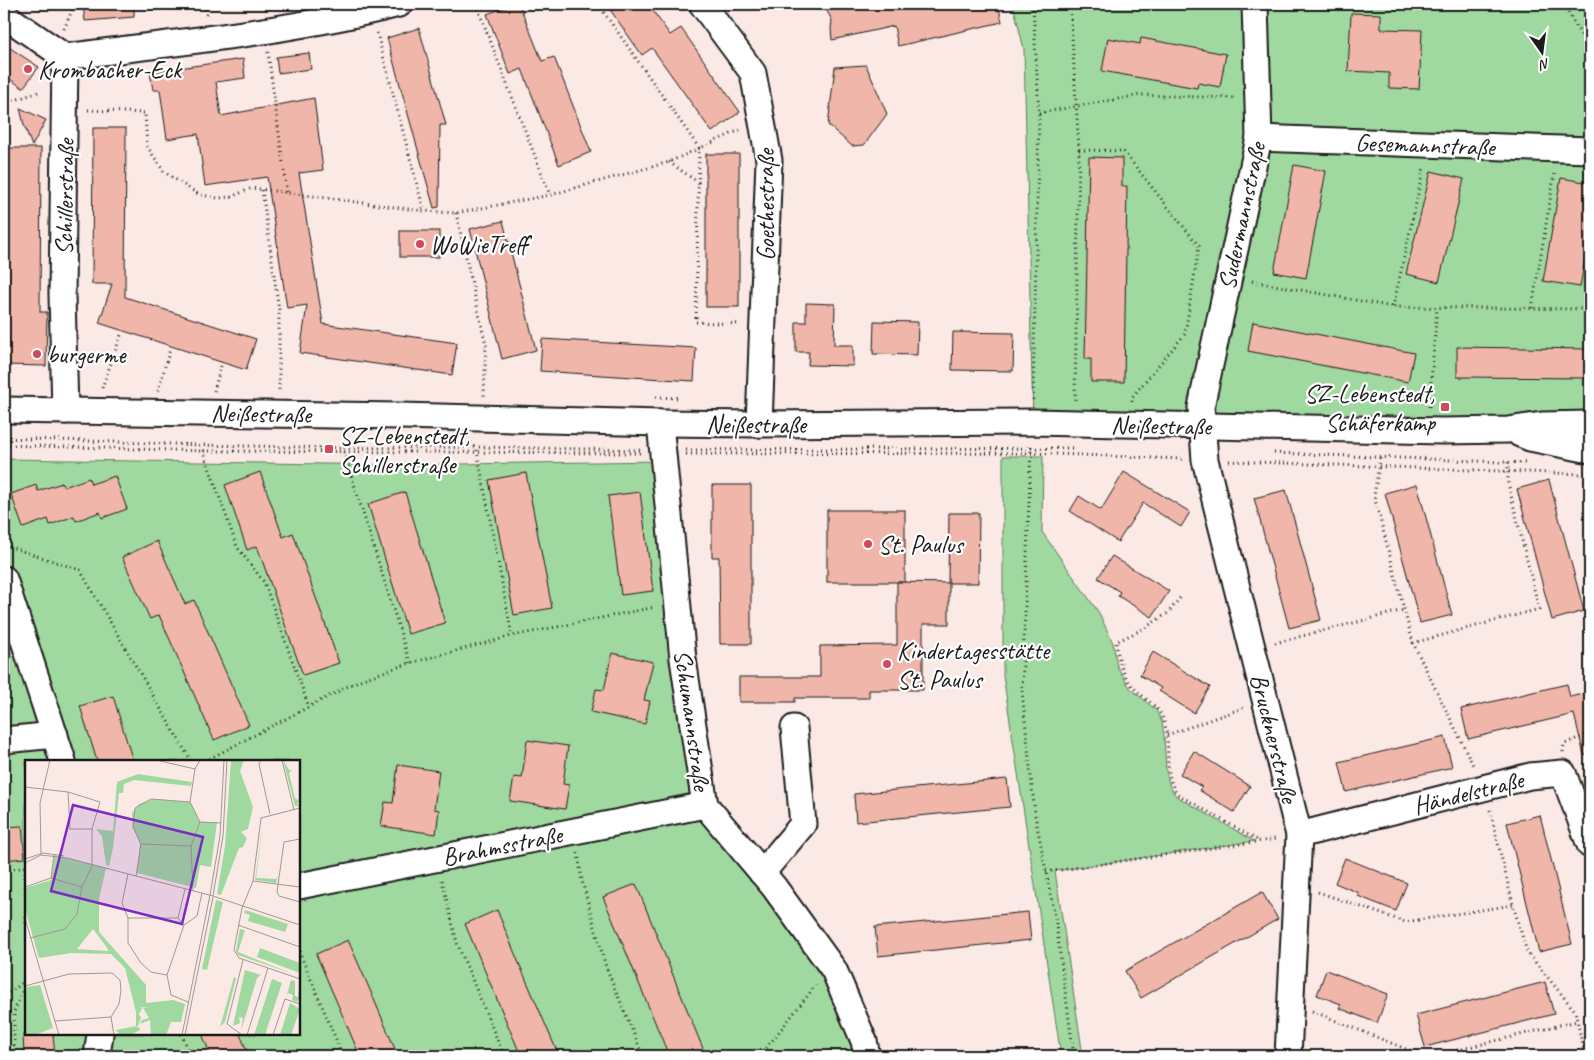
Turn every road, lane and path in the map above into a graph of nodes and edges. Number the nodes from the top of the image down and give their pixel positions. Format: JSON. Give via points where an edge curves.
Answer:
{"nodes":[{"id":1,"x":399,"y":4,"type":"edge"},
{"id":2,"x":476,"y":4,"type":"edge"},
{"id":3,"x":598,"y":4,"type":"edge"},
{"id":4,"x":702,"y":4,"type":"edge"},
{"id":5,"x":1033,"y":4,"type":"edge"},
{"id":6,"x":1070,"y":4,"type":"edge"},
{"id":7,"x":1254,"y":4,"type":"edge"},
{"id":8,"x":1563,"y":4,"type":"edge"},
{"id":9,"x":371,"y":11,"type":"junction"},
{"id":10,"x":4,"y":15,"type":"edge"},
{"id":11,"x":265,"y":30,"type":"junction"},
{"id":12,"x":1590,"y":50,"type":"edge"},
{"id":13,"x":65,"y":57,"type":"junction"},
{"id":14,"x":65,"y":82,"type":"junction"},
{"id":15,"x":1259,"y":99,"type":"junction"},
{"id":16,"x":4,"y":104,"type":"edge"},
{"id":17,"x":1075,"y":106,"type":"junction"},
{"id":18,"x":65,"y":109,"type":"junction"},
{"id":19,"x":1039,"y":113,"type":"junction"},
{"id":20,"x":762,"y":120,"type":"junction"},
{"id":21,"x":1259,"y":138,"type":"junction"},
{"id":22,"x":1430,"y":144,"type":"junction"},
{"id":23,"x":699,"y":148,"type":"junction"},
{"id":24,"x":1559,"y":148,"type":"junction"},
{"id":25,"x":1079,"y":150,"type":"junction"},
{"id":26,"x":1590,"y":150,"type":"edge"},
{"id":27,"x":669,"y":162,"type":"junction"},
{"id":28,"x":699,"y":183,"type":"junction"},
{"id":29,"x":262,"y":190,"type":"junction"},
{"id":30,"x":287,"y":193,"type":"junction"},
{"id":31,"x":550,"y":195,"type":"junction"},
{"id":32,"x":424,"y":211,"type":"junction"},
{"id":33,"x":456,"y":213,"type":"junction"},
{"id":34,"x":1229,"y":277,"type":"junction"},
{"id":35,"x":1393,"y":307,"type":"junction"},
{"id":36,"x":1436,"y":308,"type":"junction"},
{"id":37,"x":1532,"y":308,"type":"junction"},
{"id":38,"x":1590,"y":308,"type":"edge"},
{"id":39,"x":763,"y":325,"type":"junction"},
{"id":40,"x":121,"y":335,"type":"dead end"},
{"id":41,"x":170,"y":349,"type":"dead end"},
{"id":42,"x":221,"y":366,"type":"dead end"},
{"id":43,"x":101,"y":391,"type":"dead end"},
{"id":44,"x":158,"y":391,"type":"dead end"},
{"id":45,"x":214,"y":391,"type":"dead end"},
{"id":46,"x":280,"y":392,"type":"dead end"},
{"id":47,"x":484,"y":396,"type":"dead end"},
{"id":48,"x":1033,"y":402,"type":"dead end"},
{"id":49,"x":1132,"y":404,"type":"dead end"},
{"id":50,"x":1075,"y":406,"type":"dead end"},
{"id":51,"x":1429,"y":408,"type":"dead end"},
{"id":52,"x":4,"y":410,"type":"edge"},
{"id":53,"x":65,"y":411,"type":"junction"},
{"id":54,"x":660,"y":423,"type":"junction"},
{"id":55,"x":760,"y":424,"type":"junction"},
{"id":56,"x":1590,"y":424,"type":"edge"},
{"id":57,"x":1202,"y":426,"type":"junction"},
{"id":58,"x":1508,"y":430,"type":"junction"},
{"id":59,"x":4,"y":438,"type":"edge"},
{"id":60,"x":4,"y":445,"type":"edge"},
{"id":61,"x":201,"y":445,"type":"junction"},
{"id":62,"x":1080,"y":448,"type":"dead end"},
{"id":63,"x":203,"y":450,"type":"junction"},
{"id":64,"x":343,"y":450,"type":"junction"},
{"id":65,"x":477,"y":450,"type":"junction"},
{"id":66,"x":1031,"y":450,"type":"junction"},
{"id":67,"x":1590,"y":450,"type":"edge"},
{"id":68,"x":663,"y":452,"type":"junction"},
{"id":69,"x":1271,"y":453,"type":"dead end"},
{"id":70,"x":1380,"y":458,"type":"junction"},
{"id":71,"x":1205,"y":460,"type":"junction"},
{"id":72,"x":1508,"y":462,"type":"junction"},
{"id":73,"x":1536,"y":463,"type":"dead end"},
{"id":74,"x":1378,"y":466,"type":"junction"},
{"id":75,"x":1508,"y":471,"type":"junction"},
{"id":76,"x":1581,"y":474,"type":"dead end"},
{"id":77,"x":4,"y":544,"type":"edge"},
{"id":78,"x":4,"y":579,"type":"edge"},
{"id":79,"x":1180,"y":598,"type":"dead end"},
{"id":80,"x":677,"y":603,"type":"junction"},
{"id":81,"x":1404,"y":610,"type":"junction"},
{"id":82,"x":512,"y":636,"type":"junction"},
{"id":83,"x":1413,"y":643,"type":"junction"},
{"id":84,"x":1252,"y":649,"type":"junction"},
{"id":85,"x":410,"y":663,"type":"junction"},
{"id":86,"x":1265,"y":701,"type":"junction"},
{"id":87,"x":309,"y":707,"type":"junction"},
{"id":88,"x":794,"y":728,"type":"dead end"},
{"id":89,"x":1590,"y":733,"type":"edge"},
{"id":90,"x":55,"y":735,"type":"junction"},
{"id":91,"x":1167,"y":735,"type":"junction"},
{"id":92,"x":4,"y":740,"type":"edge"},
{"id":93,"x":63,"y":760,"type":"edge"},
{"id":94,"x":190,"y":760,"type":"edge"},
{"id":95,"x":207,"y":760,"type":"edge"},
{"id":96,"x":1563,"y":773,"type":"junction"},
{"id":97,"x":1485,"y":789,"type":"junction"},
{"id":98,"x":705,"y":805,"type":"junction"},
{"id":99,"x":574,"y":831,"type":"junction"},
{"id":100,"x":1299,"y":835,"type":"junction"},
{"id":101,"x":1260,"y":841,"type":"junction"},
{"id":102,"x":1590,"y":845,"type":"edge"},
{"id":103,"x":437,"y":858,"type":"junction"},
{"id":104,"x":25,"y":867,"type":"edge"},
{"id":105,"x":4,"y":870,"type":"edge"},
{"id":106,"x":1046,"y":872,"type":"junction"},
{"id":107,"x":762,"y":873,"type":"junction"},
{"id":108,"x":1297,"y":885,"type":"junction"},
{"id":109,"x":300,"y":886,"type":"edge"},
{"id":110,"x":1513,"y":905,"type":"junction"},
{"id":111,"x":300,"y":948,"type":"edge"},
{"id":112,"x":834,"y":970,"type":"junction"},
{"id":113,"x":25,"y":982,"type":"edge"},
{"id":114,"x":25,"y":984,"type":"edge"},
{"id":115,"x":4,"y":994,"type":"edge"},
{"id":116,"x":1291,"y":1002,"type":"junction"},
{"id":117,"x":1577,"y":1021,"type":"junction"},
{"id":118,"x":100,"y":1035,"type":"edge"},
{"id":119,"x":182,"y":1035,"type":"edge"},
{"id":120,"x":1411,"y":1054,"type":"edge"},
{"id":121,"x":14,"y":1056,"type":"edge"},
{"id":122,"x":97,"y":1056,"type":"edge"},
{"id":123,"x":192,"y":1056,"type":"edge"},
{"id":124,"x":342,"y":1056,"type":"edge"},
{"id":125,"x":504,"y":1056,"type":"edge"},
{"id":126,"x":643,"y":1056,"type":"edge"},
{"id":127,"x":760,"y":1056,"type":"edge"},
{"id":128,"x":867,"y":1056,"type":"edge"},
{"id":129,"x":1074,"y":1056,"type":"edge"},
{"id":130,"x":1288,"y":1056,"type":"edge"},
{"id":131,"x":1423,"y":1056,"type":"edge"},
{"id":132,"x":1433,"y":1056,"type":"edge"},
{"id":133,"x":1586,"y":1056,"type":"edge"}],
"edges":[{"from":1,"to":9,"type":"street"},
{"from":2,"to":31,"type":"path"},
{"from":3,"to":23,"type":"path"},
{"from":4,"to":20,"type":"street","name":"Goethestraße","via":[[753,73]]},
{"from":5,"to":19,"type":"path"},
{"from":6,"to":17,"type":"path"},
{"from":7,"to":15,"type":"street","name":"Sudermannstraße"},
{"from":8,"to":12,"type":"path"},
{"from":9,"to":11,"type":"street"},
{"from":9,"to":32,"type":"path"},
{"from":10,"to":13,"type":"street"},
{"from":11,"to":13,"type":"street"},
{"from":11,"to":30,"type":"path"},
{"from":13,"to":14,"type":"street","name":"Schillerstraße"},
{"from":14,"to":16,"type":"path"},
{"from":14,"to":18,"type":"street","name":"Schillerstraße"},
{"from":15,"to":17,"type":"path","via":[[1140,95]]},
{"from":15,"to":21,"type":"street","name":"Sudermannstraße"},
{"from":17,"to":19,"type":"path"},
{"from":17,"to":25,"type":"path"},
{"from":18,"to":29,"type":"path","via":[[145,113],[147,146],[160,166],[198,194],[217,198],[231,197],[252,188]]},
{"from":18,"to":53,"type":"street","name":"Schillerstraße","via":[[62,295]]},
{"from":19,"to":48,"type":"path"},
{"from":20,"to":23,"type":"path"},
{"from":20,"to":39,"type":"street","name":"Goethestraße","via":[[769,160]]},
{"from":21,"to":22,"type":"street","name":"Gesemannstraße"},
{"from":21,"to":34,"type":"street","name":"Sudermannstraße"},
{"from":22,"to":24,"type":"street","name":"Gesemannstraße"},
{"from":22,"to":35,"type":"path"},
{"from":23,"to":27,"type":"path"},
{"from":23,"to":28,"type":"path"},
{"from":24,"to":26,"type":"street","name":"Gesemannstraße"},
{"from":24,"to":37,"type":"path"},
{"from":25,"to":49,"type":"path","via":[[1123,151],[1198,246],[1185,334],[1132,397]]},
{"from":25,"to":50,"type":"path"},
{"from":27,"to":28,"type":"path"},
{"from":27,"to":31,"type":"path"},
{"from":28,"to":39,"type":"path","via":[[696,322]]},
{"from":29,"to":30,"type":"path"},
{"from":29,"to":46,"type":"path","via":[[279,310]]},
{"from":30,"to":32,"type":"path"},
{"from":31,"to":33,"type":"path"},
{"from":32,"to":33,"type":"path"},
{"from":33,"to":47,"type":"path","via":[[486,345]]},
{"from":34,"to":35,"type":"path"},
{"from":34,"to":57,"type":"street","name":"Sudermannstraße","via":[[1201,407]]},
{"from":35,"to":36,"type":"path"},
{"from":36,"to":37,"type":"path"},
{"from":36,"to":51,"type":"path"},
{"from":37,"to":38,"type":"path"},
{"from":39,"to":55,"type":"street","name":"Goethestraße"},
{"from":40,"to":43,"type":"path"},
{"from":41,"to":44,"type":"path"},
{"from":42,"to":45,"type":"path"},
{"from":52,"to":53,"type":"street","name":"Neißestraße"},
{"from":53,"to":54,"type":"street","name":"Neißestraße"},
{"from":54,"to":55,"type":"street","name":"Neißestraße"},
{"from":54,"to":68,"type":"street","name":"Schumannstraße"},
{"from":55,"to":57,"type":"street","name":"Neißestraße","via":[[1032,422]]},
{"from":56,"to":58,"type":"street","name":"Neißestraße","via":[[1542,425]]},
{"from":57,"to":58,"type":"street","name":"Neißestraße"},
{"from":57,"to":71,"type":"street","name":"Brucknerstraße"},
{"from":58,"to":67,"type":"street","name":"Neißestraße","via":[[1530,438]]},
{"from":59,"to":61,"type":"path"},
{"from":60,"to":63,"type":"path"},
{"from":61,"to":63,"type":"path"},
{"from":61,"to":64,"type":"path"},
{"from":62,"to":66,"type":"path"},
{"from":63,"to":64,"type":"path"},
{"from":63,"to":87,"type":"path","via":[[237,548],[264,582]]},
{"from":64,"to":65,"type":"path"},
{"from":64,"to":85,"type":"path"},
{"from":65,"to":68,"type":"path"},
{"from":65,"to":82,"type":"path"},
{"from":66,"to":68,"type":"path"},
{"from":66,"to":71,"type":"path"},
{"from":66,"to":106,"type":"path","via":[[1022,691],[1035,815]]},
{"from":68,"to":80,"type":"street","name":"Schumannstraße"},
{"from":69,"to":70,"type":"path"},
{"from":70,"to":72,"type":"path"},
{"from":70,"to":74,"type":"path"},
{"from":71,"to":74,"type":"path"},
{"from":71,"to":84,"type":"street","name":"Brucknerstraße"},
{"from":72,"to":73,"type":"path"},
{"from":72,"to":75,"type":"path"},
{"from":74,"to":75,"type":"path"},
{"from":74,"to":81,"type":"path","via":[[1374,496]]},
{"from":75,"to":76,"type":"path"},
{"from":75,"to":83,"type":"path","via":[[1508,483],[1539,609]]},
{"from":77,"to":94,"type":"path","via":[[80,570]]},
{"from":78,"to":90,"type":"street"},
{"from":79,"to":91,"type":"path","via":[[1168,613],[1116,642],[1119,664],[1132,687],[1158,708]]},
{"from":80,"to":82,"type":"path"},
{"from":80,"to":98,"type":"street","name":"Schumannstraße","via":[[682,659]]},
{"from":81,"to":83,"type":"path"},
{"from":81,"to":84,"type":"path"},
{"from":82,"to":85,"type":"path"},
{"from":83,"to":97,"type":"path"},
{"from":84,"to":86,"type":"street","name":"Brucknerstraße"},
{"from":85,"to":87,"type":"path","via":[[360,680]]},
{"from":86,"to":91,"type":"path"},
{"from":86,"to":100,"type":"street","name":"Brucknerstraße"},
{"from":87,"to":95,"type":"path"},
{"from":88,"to":107,"type":"street","via":[[803,824]]},
{"from":89,"to":96,"type":"path","via":[[1564,744]]},
{"from":90,"to":92,"type":"street"},
{"from":90,"to":93,"type":"street"},
{"from":91,"to":101,"type":"path","via":[[1168,770],[1178,794]]},
{"from":96,"to":97,"type":"street","name":"Händelstraße","via":[[1530,776]]},
{"from":96,"to":102,"type":"street"},
{"from":97,"to":100,"type":"street","name":"Händelstraße"},
{"from":97,"to":110,"type":"path"},
{"from":98,"to":99,"type":"street","name":"Brahmsstraße"},
{"from":98,"to":107,"type":"street","name":"Schumannstraße"},
{"from":99,"to":103,"type":"street","name":"Brahmsstraße"},
{"from":99,"to":126,"type":"path","via":[[582,881],[606,967]]},
{"from":100,"to":101,"type":"path"},
{"from":100,"to":108,"type":"street","name":"Brucknerstraße"},
{"from":101,"to":106,"type":"path"},
{"from":103,"to":109,"type":"street","name":"Brahmsstraße"},
{"from":103,"to":125,"type":"path","via":[[457,943]]},
{"from":104,"to":105,"type":"path"},
{"from":106,"to":129,"type":"path"},
{"from":107,"to":112,"type":"street","name":"Schumannstraße"},
{"from":108,"to":110,"type":"path","via":[[1405,922]]},
{"from":108,"to":116,"type":"street","name":"Brucknerstraße"},
{"from":110,"to":117,"type":"path","via":[[1527,952],[1575,1011]]},
{"from":111,"to":124,"type":"path"},
{"from":112,"to":127,"type":"path","via":[[818,984]]},
{"from":112,"to":128,"type":"street","name":"Schumannstraße","via":[[864,1041]]},
{"from":113,"to":115,"type":"path"},
{"from":114,"to":121,"type":"path","via":[[14,1012]]},
{"from":116,"to":120,"type":"path"},
{"from":116,"to":130,"type":"street","name":"Brucknerstraße"},
{"from":117,"to":132,"type":"path"},
{"from":117,"to":133,"type":"path"},
{"from":118,"to":122,"type":"street"},
{"from":119,"to":123,"type":"path"},
{"from":120,"to":131,"type":"path"}]}
